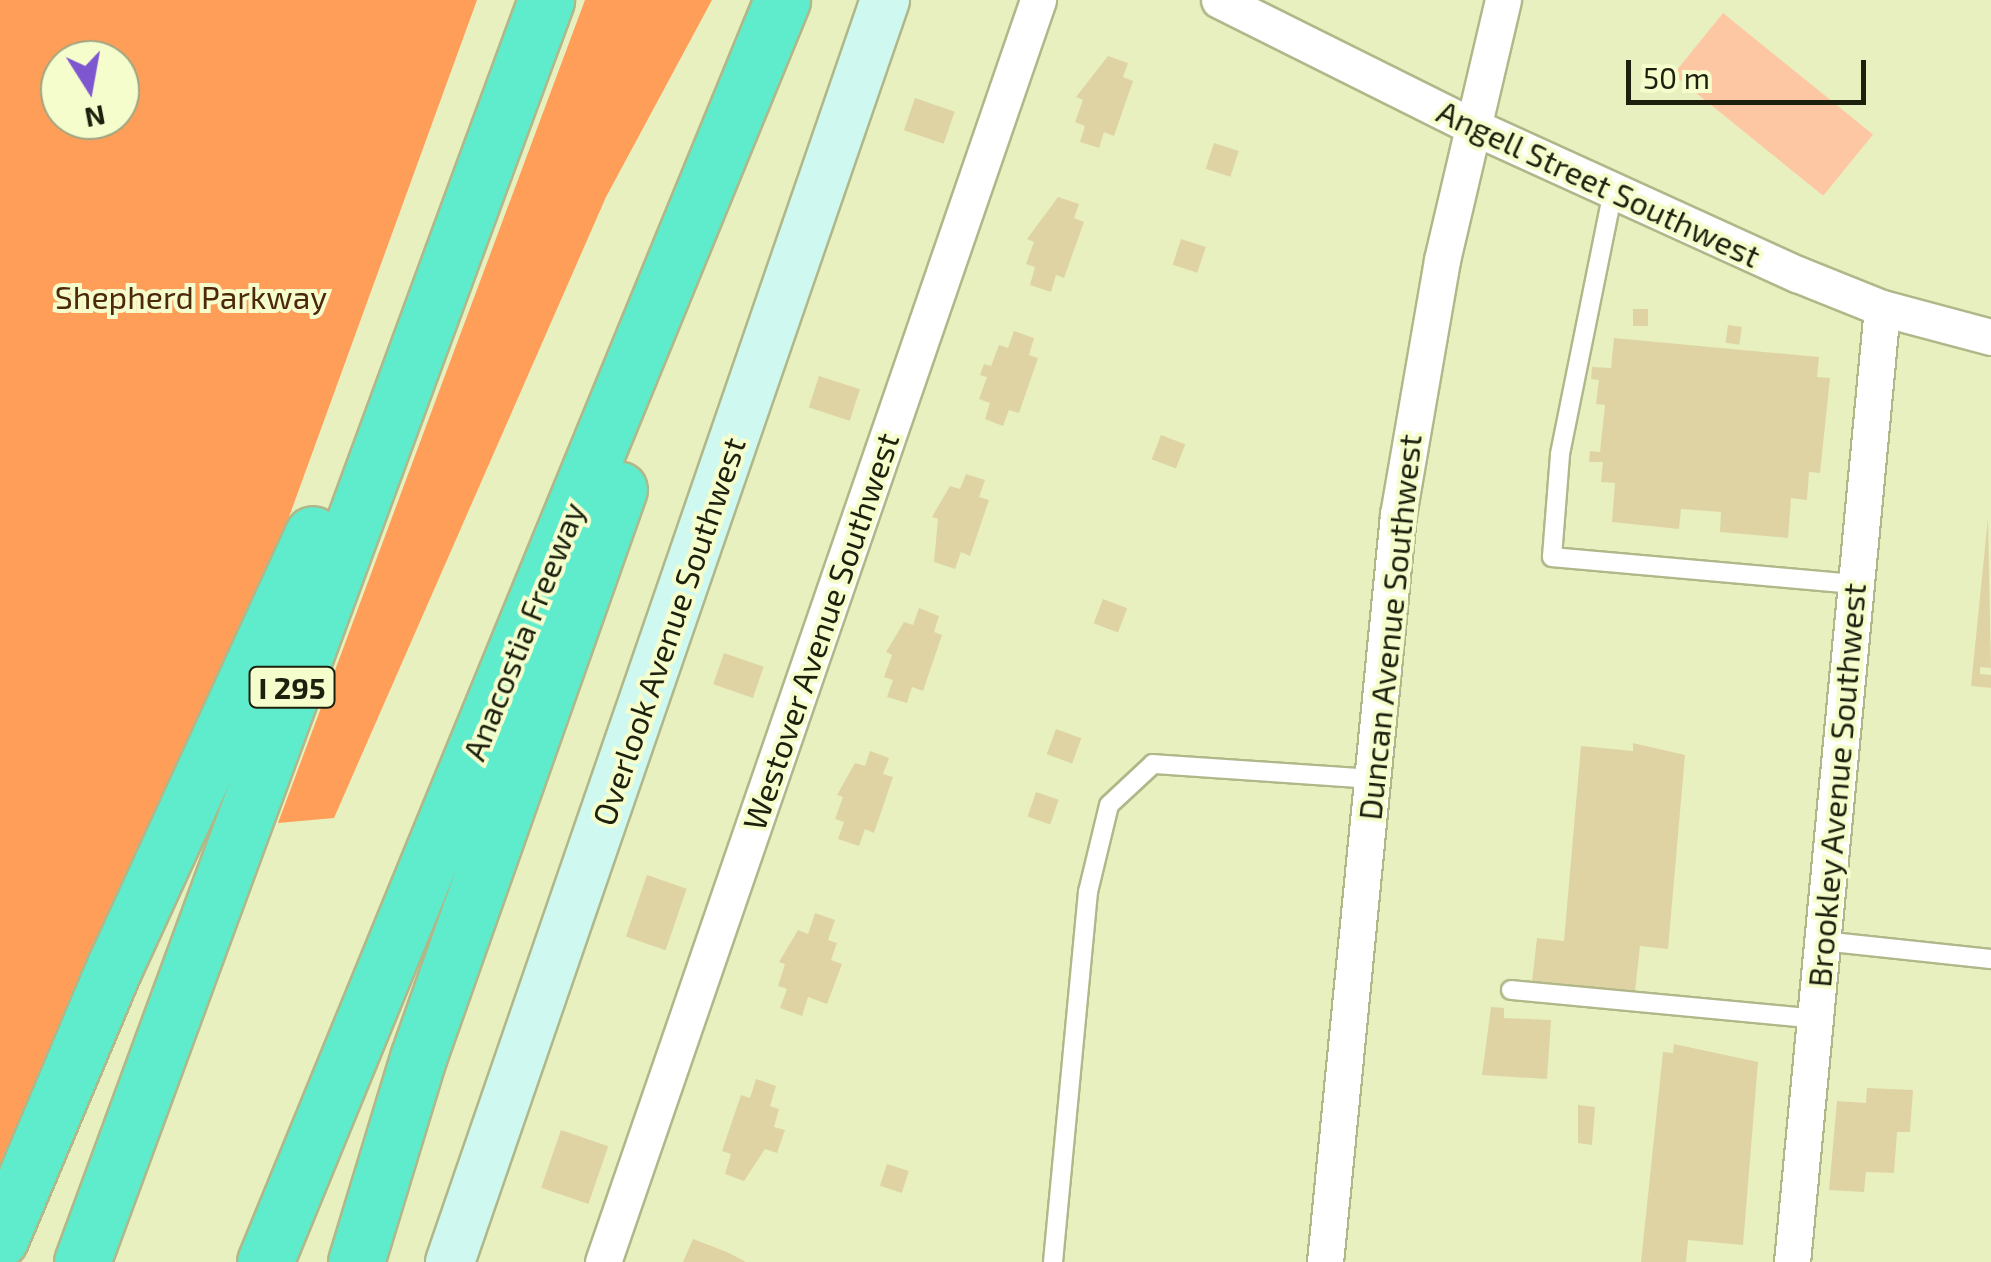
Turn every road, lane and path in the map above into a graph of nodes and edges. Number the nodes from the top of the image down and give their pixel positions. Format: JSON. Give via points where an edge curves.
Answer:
{"nodes":[{"id":1,"x":546,"y":0,"type":"edge"},
{"id":2,"x":782,"y":0,"type":"edge"},
{"id":3,"x":885,"y":0,"type":"edge"},
{"id":4,"x":1038,"y":0,"type":"edge"},
{"id":5,"x":1219,"y":0,"type":"edge"},
{"id":6,"x":1503,"y":0,"type":"edge"},
{"id":7,"x":504,"y":114,"type":"junction"},
{"id":8,"x":1474,"y":127,"type":"junction"},
{"id":9,"x":1613,"y":190,"type":"junction"},
{"id":10,"x":682,"y":242,"type":"junction"},
{"id":11,"x":1882,"y":308,"type":"junction"},
{"id":12,"x":1991,"y":338,"type":"edge"},
{"id":13,"x":1854,"y":584,"type":"junction"},
{"id":14,"x":1371,"y":779,"type":"junction"},
{"id":15,"x":1822,"y":941,"type":"junction"},
{"id":16,"x":1991,"y":958,"type":"edge"},
{"id":17,"x":1511,"y":990,"type":"dead end"},
{"id":18,"x":1815,"y":1019,"type":"junction"},
{"id":19,"x":0,"y":1240,"type":"edge"},
{"id":20,"x":82,"y":1262,"type":"edge"},
{"id":21,"x":266,"y":1262,"type":"edge"},
{"id":22,"x":356,"y":1262,"type":"edge"},
{"id":23,"x":450,"y":1262,"type":"edge"},
{"id":24,"x":603,"y":1262,"type":"edge"},
{"id":25,"x":1053,"y":1262,"type":"edge"},
{"id":26,"x":1325,"y":1262,"type":"edge"},
{"id":27,"x":1792,"y":1262,"type":"edge"}],
"edges":[{"from":1,"to":7,"type":"highway","number":"I 295"},
{"from":2,"to":10,"type":"highway","name":"Anacostia Freeway"},
{"from":3,"to":23,"type":"street","name":"Overlook Avenue Southwest"},
{"from":4,"to":24,"type":"street","name":"Westover Avenue Southwest"},
{"from":5,"to":8,"type":"street","name":"Angell Street Southwest"},
{"from":6,"to":8,"type":"street","name":"Duncan Avenue Southwest"},
{"from":7,"to":19,"type":"highway","via":[[404,306],[314,531],[114,968]]},
{"from":7,"to":20,"type":"highway","number":"I 295"},
{"from":8,"to":9,"type":"street","name":"Angell Street Southwest"},
{"from":8,"to":14,"type":"street","name":"Duncan Avenue Southwest","via":[[1415,403]]},
{"from":9,"to":11,"type":"street","name":"Angell Street Southwest"},
{"from":9,"to":13,"type":"lane","via":[[1560,455],[1552,557]]},
{"from":10,"to":21,"type":"highway","name":"Anacostia Freeway"},
{"from":10,"to":22,"type":"highway","via":[[643,423],[418,1058]]},
{"from":11,"to":12,"type":"street","name":"Angell Street Southwest"},
{"from":11,"to":13,"type":"street","name":"Brookley Avenue Southwest"},
{"from":13,"to":15,"type":"street","name":"Brookley Avenue Southwest"},
{"from":14,"to":25,"type":"lane","via":[[1153,764],[1109,805],[1088,892]]},
{"from":14,"to":26,"type":"street","name":"Duncan Avenue Southwest"},
{"from":15,"to":16,"type":"lane"},
{"from":15,"to":18,"type":"street","name":"Brookley Avenue Southwest"},
{"from":17,"to":18,"type":"lane"},
{"from":18,"to":27,"type":"street","name":"Brookley Avenue Southwest"}]}
